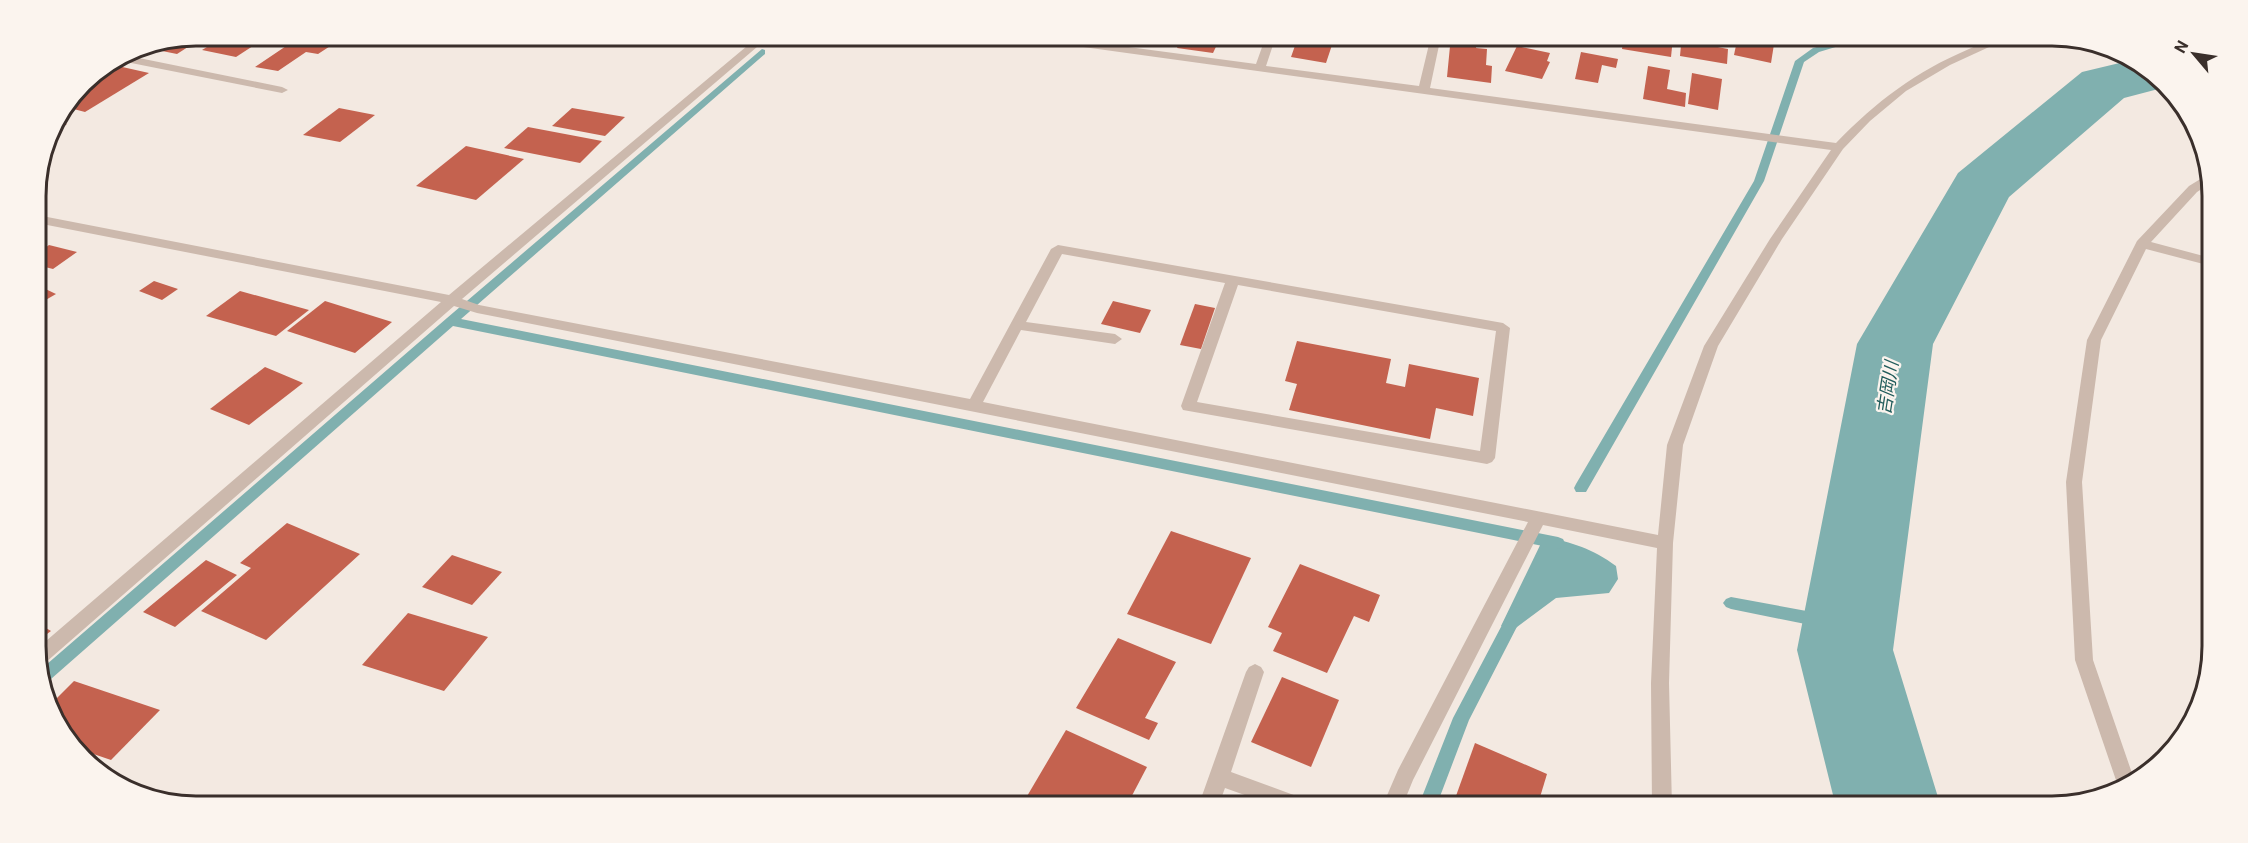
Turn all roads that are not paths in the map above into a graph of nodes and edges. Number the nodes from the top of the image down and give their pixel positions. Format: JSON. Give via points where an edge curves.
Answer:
{"nodes":[{"id":1,"x":1267,"y":46,"type":"edge"},
{"id":2,"x":1434,"y":46,"type":"edge"},
{"id":3,"x":1985,"y":46,"type":"edge"},
{"id":4,"x":753,"y":47,"type":"edge"},
{"id":5,"x":1095,"y":47,"type":"edge"},
{"id":6,"x":133,"y":61,"type":"edge"},
{"id":7,"x":1260,"y":68,"type":"junction"},
{"id":8,"x":282,"y":90,"type":"dead end"},
{"id":9,"x":1424,"y":90,"type":"junction"},
{"id":10,"x":1839,"y":147,"type":"junction"},
{"id":11,"x":2201,"y":184,"type":"edge"},
{"id":12,"x":47,"y":221,"type":"edge"},
{"id":13,"x":2142,"y":244,"type":"junction"},
{"id":14,"x":2202,"y":260,"type":"edge"},
{"id":15,"x":1233,"y":280,"type":"junction"},
{"id":16,"x":456,"y":302,"type":"junction"},
{"id":17,"x":1017,"y":325,"type":"junction"},
{"id":18,"x":1115,"y":339,"type":"dead end"},
{"id":19,"x":975,"y":405,"type":"junction"},
{"id":20,"x":1539,"y":516,"type":"junction"},
{"id":21,"x":1665,"y":543,"type":"junction"},
{"id":22,"x":47,"y":652,"type":"edge"},
{"id":23,"x":1255,"y":672,"type":"dead end"},
{"id":24,"x":1220,"y":777,"type":"junction"},
{"id":25,"x":2124,"y":777,"type":"edge"},
{"id":26,"x":1212,"y":796,"type":"edge"},
{"id":27,"x":1273,"y":796,"type":"edge"},
{"id":28,"x":1397,"y":796,"type":"edge"},
{"id":29,"x":1662,"y":796,"type":"edge"}],
"edges":[{"from":1,"to":7,"type":"street"},
{"from":2,"to":9,"type":"street"},
{"from":3,"to":10,"type":"street","via":[[1902,89]]},
{"from":4,"to":16,"type":"street"},
{"from":5,"to":7,"type":"street"},
{"from":6,"to":8,"type":"street"},
{"from":7,"to":9,"type":"street"},
{"from":9,"to":10,"type":"street"},
{"from":10,"to":21,"type":"street","via":[[1776,239],[1711,346],[1675,446]]},
{"from":11,"to":13,"type":"street"},
{"from":12,"to":16,"type":"street"},
{"from":13,"to":14,"type":"street"},
{"from":13,"to":25,"type":"street","via":[[2094,340],[2074,482],[2084,660]]},
{"from":15,"to":15,"type":"street","via":[[1503,328],[1486,458],[1188,406]]},
{"from":15,"to":17,"type":"street","via":[[1058,249]]},
{"from":16,"to":19,"type":"street"},
{"from":16,"to":22,"type":"street"},
{"from":17,"to":18,"type":"street"},
{"from":17,"to":19,"type":"street"},
{"from":19,"to":20,"type":"street"},
{"from":20,"to":21,"type":"street"},
{"from":20,"to":28,"type":"street"},
{"from":21,"to":29,"type":"street","via":[[1660,683]]},
{"from":23,"to":24,"type":"street"},
{"from":24,"to":26,"type":"street"},
{"from":24,"to":27,"type":"street"}]}
